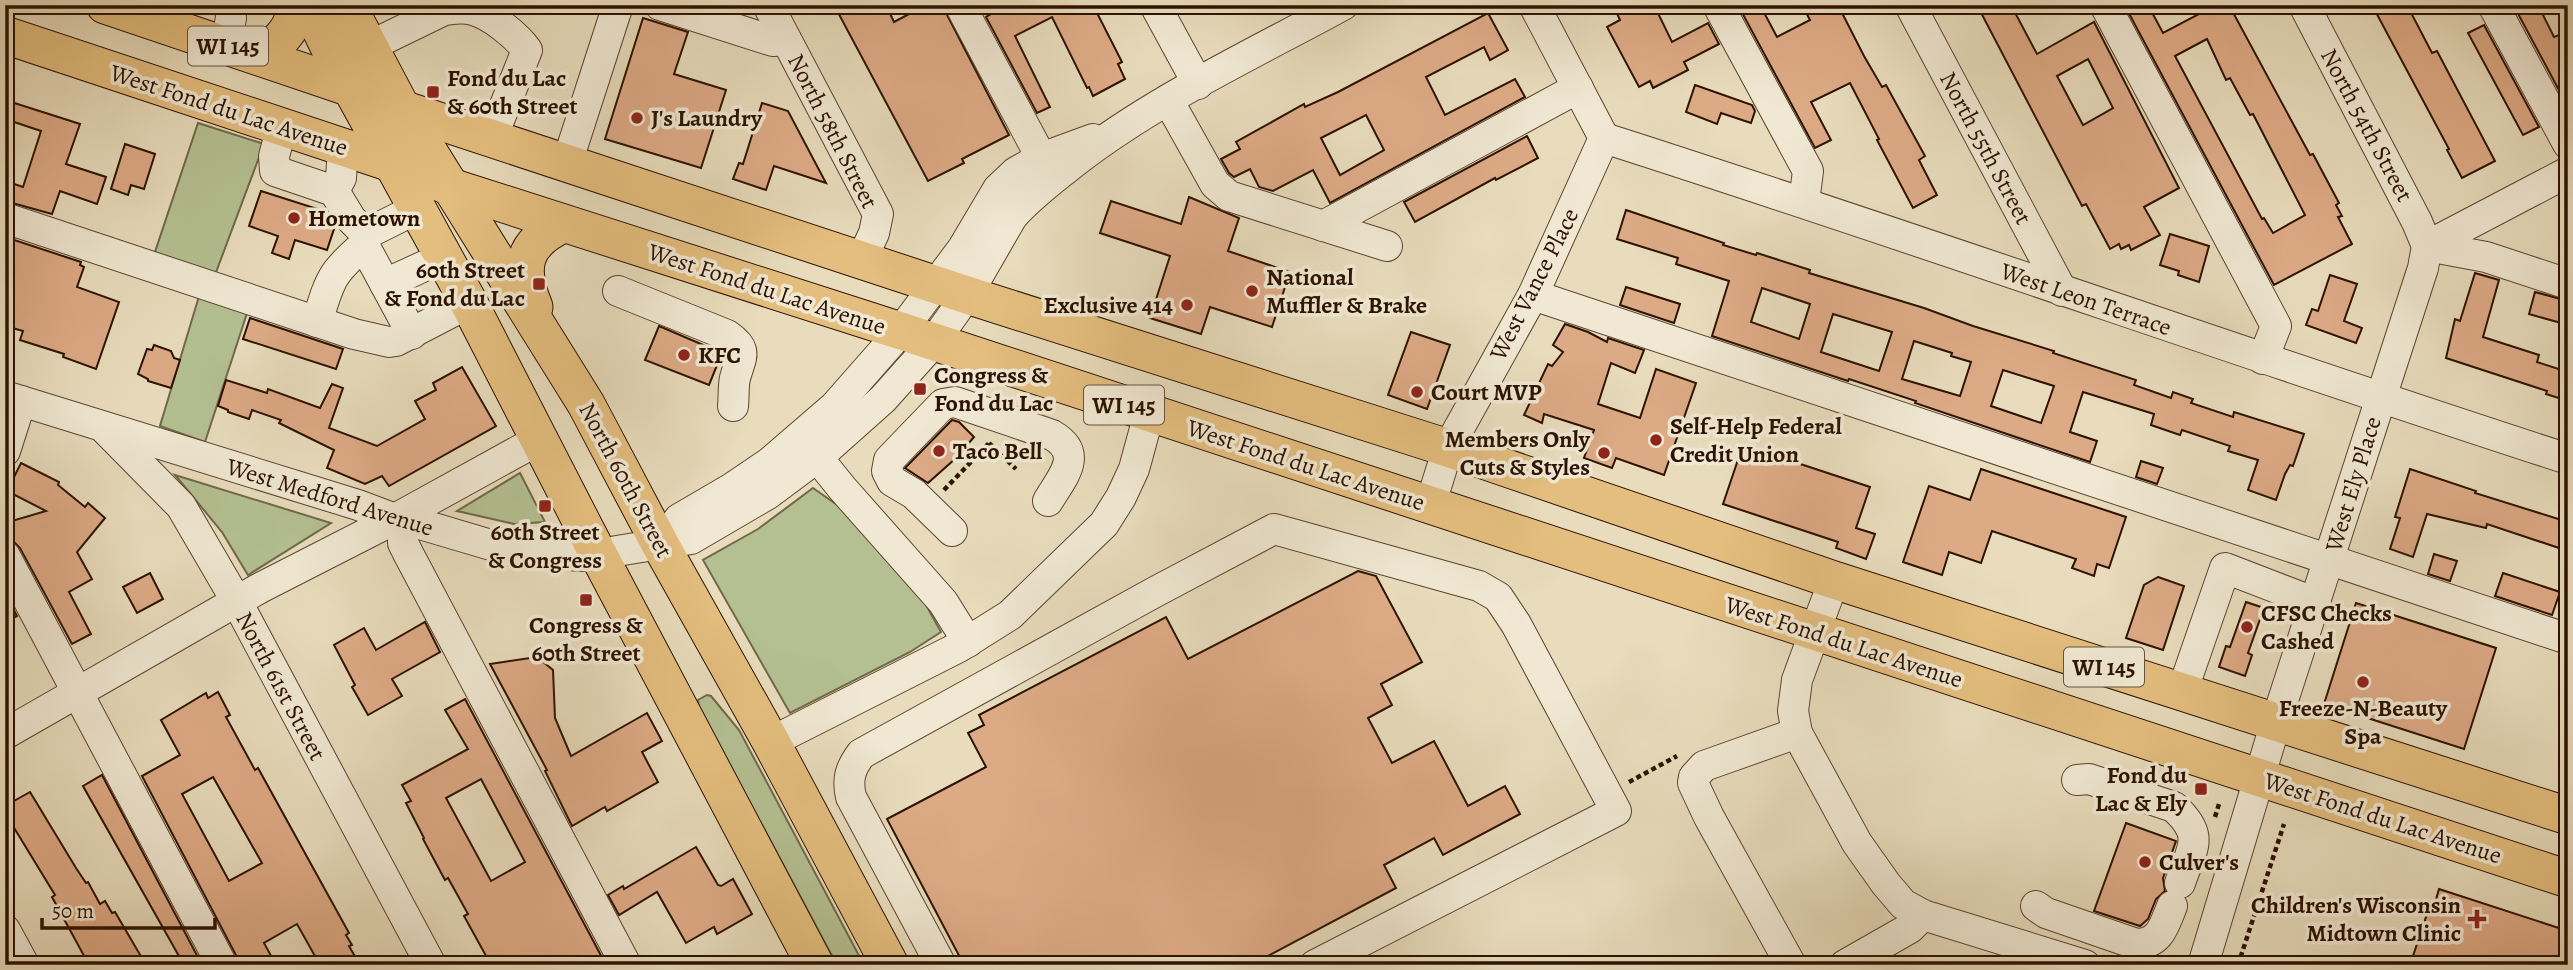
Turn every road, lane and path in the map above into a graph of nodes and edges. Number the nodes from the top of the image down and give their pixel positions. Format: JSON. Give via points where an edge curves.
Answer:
{"nodes":[{"id":1,"x":105,"y":5,"type":"edge"},
{"id":2,"x":230,"y":5,"type":"edge"},
{"id":3,"x":295,"y":5,"type":"edge"},
{"id":4,"x":309,"y":5,"type":"edge"},
{"id":5,"x":347,"y":5,"type":"edge"},
{"id":6,"x":618,"y":5,"type":"edge"},
{"id":7,"x":660,"y":5,"type":"edge"},
{"id":8,"x":768,"y":5,"type":"edge"},
{"id":9,"x":960,"y":5,"type":"edge"},
{"id":10,"x":1155,"y":5,"type":"edge"},
{"id":11,"x":1343,"y":5,"type":"edge"},
{"id":12,"x":1534,"y":5,"type":"edge"},
{"id":13,"x":1718,"y":5,"type":"edge"},
{"id":14,"x":1910,"y":5,"type":"edge"},
{"id":15,"x":2105,"y":5,"type":"edge"},
{"id":16,"x":2304,"y":5,"type":"edge"},
{"id":17,"x":2493,"y":5,"type":"edge"},
{"id":18,"x":5,"y":35,"type":"edge"},
{"id":19,"x":786,"y":40,"type":"junction"},
{"id":20,"x":368,"y":47,"type":"junction"},
{"id":21,"x":241,"y":51,"type":"junction"},
{"id":22,"x":1198,"y":84,"type":"junction"},
{"id":23,"x":351,"y":88,"type":"junction"},
{"id":24,"x":1578,"y":88,"type":"junction"},
{"id":25,"x":1168,"y":100,"type":"junction"},
{"id":26,"x":402,"y":109,"type":"junction"},
{"id":27,"x":282,"y":127,"type":"junction"},
{"id":28,"x":492,"y":138,"type":"junction"},
{"id":29,"x":1604,"y":138,"type":"junction"},
{"id":30,"x":2568,"y":144,"type":"edge"},
{"id":31,"x":344,"y":148,"type":"junction"},
{"id":32,"x":567,"y":163,"type":"junction"},
{"id":33,"x":394,"y":164,"type":"junction"},
{"id":34,"x":1047,"y":169,"type":"junction"},
{"id":35,"x":2568,"y":172,"type":"edge"},
{"id":36,"x":451,"y":187,"type":"junction"},
{"id":37,"x":334,"y":191,"type":"junction"},
{"id":38,"x":1804,"y":202,"type":"junction"},
{"id":39,"x":418,"y":208,"type":"junction"},
{"id":40,"x":5,"y":218,"type":"edge"},
{"id":41,"x":563,"y":224,"type":"junction"},
{"id":42,"x":1323,"y":226,"type":"junction"},
{"id":43,"x":365,"y":240,"type":"junction"},
{"id":44,"x":1387,"y":246,"type":"dead end"},
{"id":45,"x":2427,"y":246,"type":"junction"},
{"id":46,"x":444,"y":257,"type":"junction"},
{"id":47,"x":862,"y":259,"type":"junction"},
{"id":48,"x":385,"y":284,"type":"junction"},
{"id":49,"x":2568,"y":284,"type":"edge"},
{"id":50,"x":951,"y":289,"type":"junction"},
{"id":51,"x":618,"y":291,"type":"dead end"},
{"id":52,"x":2062,"y":291,"type":"junction"},
{"id":53,"x":1533,"y":295,"type":"junction"},
{"id":54,"x":469,"y":303,"type":"junction"},
{"id":55,"x":317,"y":322,"type":"junction"},
{"id":56,"x":412,"y":334,"type":"junction"},
{"id":57,"x":917,"y":337,"type":"junction"},
{"id":58,"x":548,"y":344,"type":"junction"},
{"id":59,"x":2263,"y":359,"type":"junction"},
{"id":60,"x":2380,"y":398,"type":"junction"},
{"id":61,"x":13,"y":399,"type":"edge"},
{"id":62,"x":733,"y":407,"type":"dead end"},
{"id":63,"x":1149,"y":414,"type":"junction"},
{"id":64,"x":104,"y":428,"type":"junction"},
{"id":65,"x":990,"y":428,"type":"junction"},
{"id":66,"x":540,"y":439,"type":"junction"},
{"id":67,"x":809,"y":447,"type":"junction"},
{"id":68,"x":1448,"y":448,"type":"junction"},
{"id":69,"x":5,"y":451,"type":"edge"},
{"id":70,"x":2568,"y":459,"type":"edge"},
{"id":71,"x":1016,"y":469,"type":"dead end"},
{"id":72,"x":1048,"y":501,"type":"dead end"},
{"id":73,"x":927,"y":506,"type":"junction"},
{"id":74,"x":1430,"y":506,"type":"junction"},
{"id":75,"x":399,"y":519,"type":"junction"},
{"id":76,"x":952,"y":531,"type":"dead end"},
{"id":77,"x":660,"y":544,"type":"junction"},
{"id":78,"x":598,"y":554,"type":"junction"},
{"id":79,"x":5,"y":556,"type":"edge"},
{"id":80,"x":2330,"y":559,"type":"junction"},
{"id":81,"x":1835,"y":580,"type":"junction"},
{"id":82,"x":237,"y":602,"type":"junction"},
{"id":83,"x":2316,"y":603,"type":"junction"},
{"id":84,"x":1813,"y":633,"type":"junction"},
{"id":85,"x":2568,"y":639,"type":"edge"},
{"id":86,"x":968,"y":642,"type":"junction"},
{"id":87,"x":2182,"y":692,"type":"junction"},
{"id":88,"x":77,"y":693,"type":"junction"},
{"id":89,"x":2276,"y":722,"type":"junction"},
{"id":90,"x":1797,"y":733,"type":"junction"},
{"id":91,"x":5,"y":734,"type":"edge"},
{"id":92,"x":771,"y":742,"type":"junction"},
{"id":93,"x":2259,"y":777,"type":"junction"},
{"id":94,"x":2077,"y":780,"type":"dead end"},
{"id":95,"x":2568,"y":816,"type":"edge"},
{"id":96,"x":2284,"y":824,"type":"dead end"},
{"id":97,"x":2568,"y":879,"type":"edge"},
{"id":98,"x":2036,"y":906,"type":"dead end"},
{"id":99,"x":1923,"y":915,"type":"junction"},
{"id":100,"x":5,"y":930,"type":"edge"},
{"id":101,"x":24,"y":965,"type":"edge"},
{"id":102,"x":222,"y":965,"type":"edge"},
{"id":103,"x":431,"y":965,"type":"edge"},
{"id":104,"x":626,"y":965,"type":"edge"},
{"id":105,"x":815,"y":965,"type":"edge"},
{"id":106,"x":890,"y":965,"type":"edge"},
{"id":107,"x":941,"y":965,"type":"edge"},
{"id":108,"x":1315,"y":965,"type":"edge"},
{"id":109,"x":1791,"y":965,"type":"edge"},
{"id":110,"x":1846,"y":965,"type":"edge"},
{"id":111,"x":2085,"y":965,"type":"edge"},
{"id":112,"x":2203,"y":965,"type":"edge"},
{"id":113,"x":2238,"y":965,"type":"edge"}],
"edges":[{"from":1,"to":21,"type":"main road","number":"WI 145"},
{"from":2,"to":21,"type":"street"},
{"from":3,"to":21,"type":"main road","via":[[285,36],[274,46]]},
{"from":4,"to":23,"type":"main road"},
{"from":5,"to":20,"type":"main road","name":"North 60th Street"},
{"from":6,"to":32,"type":"street"},
{"from":7,"to":19,"type":"street","via":[[773,41]]},
{"from":8,"to":19,"type":"street","name":"North 58th Street"},
{"from":9,"to":34,"type":"street"},
{"from":10,"to":22,"type":"street"},
{"from":11,"to":22,"type":"street","name":"West Medford Avenue"},
{"from":12,"to":24,"type":"street"},
{"from":13,"to":38,"type":"street","via":[[1808,171]]},
{"from":14,"to":52,"type":"street","name":"North 55th Street"},
{"from":15,"to":59,"type":"street","via":[[2276,326]]},
{"from":16,"to":45,"type":"street","name":"North 54th Street"},
{"from":17,"to":30,"type":"street"},
{"from":18,"to":27,"type":"main road","name":"West Fond du Lac Avenue","number":"WI 145"},
{"from":19,"to":47,"type":"street","name":"North 58th Street","via":[[878,214]]},
{"from":20,"to":26,"type":"main road","name":"North 60th Street"},
{"from":20,"to":28,"type":"street","via":[[457,8],[473,10],[517,36],[527,50]]},
{"from":21,"to":23,"type":"main road","number":"WI 145"},
{"from":22,"to":25,"type":"street","name":"West Medford Avenue"},
{"from":23,"to":26,"type":"main road","number":"WI 145"},
{"from":23,"to":33,"type":"main road"},
{"from":24,"to":29,"type":"street"},
{"from":24,"to":42,"type":"street"},
{"from":25,"to":34,"type":"street","name":"West Medford Avenue","via":[[1112,133],[1070,145]]},
{"from":25,"to":42,"type":"street","via":[[1221,191]]},
{"from":26,"to":28,"type":"main road","number":"WI 145"},
{"from":26,"to":36,"type":"main road","name":"North 60th Street"},
{"from":27,"to":31,"type":"main road","name":"West Fond du Lac Avenue","number":"WI 145"},
{"from":27,"to":37,"type":"street","via":[[275,171]]},
{"from":28,"to":32,"type":"main road","number":"WI 145"},
{"from":29,"to":38,"type":"street","name":"West Leon Terrace"},
{"from":29,"to":53,"type":"street","name":"West Vance Place"},
{"from":31,"to":33,"type":"main road","name":"West Fond du Lac Avenue","number":"WI 145"},
{"from":31,"to":37,"type":"street","via":[[341,178]]},
{"from":32,"to":47,"type":"main road","number":"WI 145"},
{"from":33,"to":36,"type":"main road","name":"West Fond du Lac Avenue","number":"WI 145"},
{"from":33,"to":39,"type":"main road"},
{"from":34,"to":50,"type":"street","name":"West Medford Avenue","via":[[1016,172],[998,189],[963,248]]},
{"from":35,"to":45,"type":"street"},
{"from":36,"to":41,"type":"main road","name":"West Fond du Lac Avenue","number":"WI 145"},
{"from":36,"to":58,"type":"main road","name":"North 60th Street"},
{"from":37,"to":43,"type":"street"},
{"from":38,"to":52,"type":"street","name":"West Leon Terrace"},
{"from":39,"to":43,"type":"street"},
{"from":39,"to":46,"type":"main road"},
{"from":40,"to":55,"type":"street"},
{"from":41,"to":57,"type":"main road","name":"West Fond du Lac Avenue","number":"WI 145"},
{"from":41,"to":58,"type":"main road","via":[[541,237],[524,266],[527,290]]},
{"from":42,"to":44,"type":"street"},
{"from":43,"to":48,"type":"street"},
{"from":43,"to":55,"type":"street","via":[[330,279]]},
{"from":45,"to":49,"type":"street","via":[[2486,257]]},
{"from":45,"to":60,"type":"street","name":"West Ely Place"},
{"from":46,"to":48,"type":"street"},
{"from":46,"to":54,"type":"main road"},
{"from":47,"to":50,"type":"main road","number":"WI 145"},
{"from":48,"to":56,"type":"street"},
{"from":50,"to":57,"type":"street","name":"West Medford Avenue"},
{"from":50,"to":68,"type":"main road","number":"WI 145"},
{"from":51,"to":62,"type":"street","via":[[739,343],[743,354],[734,382]]},
{"from":52,"to":59,"type":"street","name":"West Leon Terrace"},
{"from":53,"to":68,"type":"street","name":"West Vance Place"},
{"from":53,"to":80,"type":"street"},
{"from":54,"to":56,"type":"street"},
{"from":54,"to":66,"type":"main road"},
{"from":55,"to":56,"type":"street","via":[[389,342]]},
{"from":57,"to":63,"type":"main road","name":"West Fond du Lac Avenue","number":"WI 145"},
{"from":57,"to":67,"type":"street","name":"West Medford Avenue","via":[[835,406]]},
{"from":58,"to":77,"type":"main road","name":"North 60th Street","via":[[586,404]]},
{"from":59,"to":60,"type":"street","name":"West Leon Terrace"},
{"from":60,"to":70,"type":"street","name":"West Leon Terrace"},
{"from":60,"to":80,"type":"street","name":"West Ely Place"},
{"from":61,"to":64,"type":"street","name":"West Medford Avenue"},
{"from":61,"to":69,"type":"street"},
{"from":63,"to":74,"type":"main road","name":"West Fond du Lac Avenue","number":"WI 145"},
{"from":63,"to":86,"type":"street","via":[[1134,469],[1104,524],[1010,615]]},
{"from":64,"to":75,"type":"street","name":"West Medford Avenue"},
{"from":64,"to":82,"type":"street","name":"North 61st Street","via":[[181,506]]},
{"from":65,"to":71,"type":"path"},
{"from":65,"to":72,"type":"street","via":[[1052,435],[1063,442],[1070,462]]},
{"from":65,"to":73,"type":"path"},
{"from":65,"to":73,"type":"street","via":[[955,402],[943,404],[889,460],[887,471],[892,481]]},
{"from":66,"to":75,"type":"street"},
{"from":66,"to":78,"type":"main road"},
{"from":67,"to":77,"type":"street","name":"West Medford Avenue","via":[[768,494],[691,538]]},
{"from":67,"to":86,"type":"street","via":[[943,602]]},
{"from":68,"to":74,"type":"street","name":"West Vance Place"},
{"from":68,"to":81,"type":"main road","number":"WI 145"},
{"from":73,"to":76,"type":"street"},
{"from":74,"to":84,"type":"main road","name":"West Fond du Lac Avenue","number":"WI 145"},
{"from":75,"to":78,"type":"street","name":"West Medford Avenue","via":[[518,553]]},
{"from":75,"to":82,"type":"street"},
{"from":75,"to":104,"type":"street","via":[[409,555]]},
{"from":77,"to":78,"type":"street","name":"West Medford Avenue"},
{"from":77,"to":92,"type":"main road","name":"North 60th Street"},
{"from":78,"to":105,"type":"main road"},
{"from":79,"to":88,"type":"street"},
{"from":80,"to":83,"type":"street","name":"West Ely Place"},
{"from":80,"to":85,"type":"street"},
{"from":81,"to":84,"type":"street"},
{"from":81,"to":87,"type":"main road","number":"WI 145"},
{"from":82,"to":88,"type":"street"},
{"from":82,"to":103,"type":"street","name":"North 61st Street"},
{"from":83,"to":87,"type":"street","via":[[2225,568]]},
{"from":83,"to":89,"type":"street","name":"West Ely Place"},
{"from":84,"to":90,"type":"street","via":[[1797,680],[1793,711]]},
{"from":84,"to":93,"type":"main road","name":"West Fond du Lac Avenue","number":"WI 145"},
{"from":86,"to":92,"type":"street"},
{"from":87,"to":89,"type":"main road","number":"WI 145"},
{"from":88,"to":91,"type":"street"},
{"from":88,"to":102,"type":"street"},
{"from":89,"to":93,"type":"street","name":"West Ely Place"},
{"from":89,"to":95,"type":"main road","number":"WI 145"},
{"from":90,"to":99,"type":"street","via":[[1878,874],[1903,904]]},
{"from":90,"to":109,"type":"street","via":[[1704,766],[1693,783]]},
{"from":92,"to":106,"type":"main road","name":"North 60th Street"},
{"from":93,"to":97,"type":"main road","name":"West Fond du Lac Avenue","number":"WI 145"},
{"from":93,"to":112,"type":"street","name":"West Ely Place"},
{"from":94,"to":98,"type":"street","via":[[2089,779],[2174,807],[2195,832],[2195,840],[2160,936],[2145,944],[2056,917]]},
{"from":96,"to":113,"type":"path"},
{"from":99,"to":110,"type":"street","via":[[1910,928]]},
{"from":99,"to":111,"type":"street"},
{"from":100,"to":101,"type":"street"},
{"from":107,"to":108,"type":"street","via":[[851,797],[850,768],[879,742],[1274,529],[1479,586],[1498,597],[1616,811]]}]}
